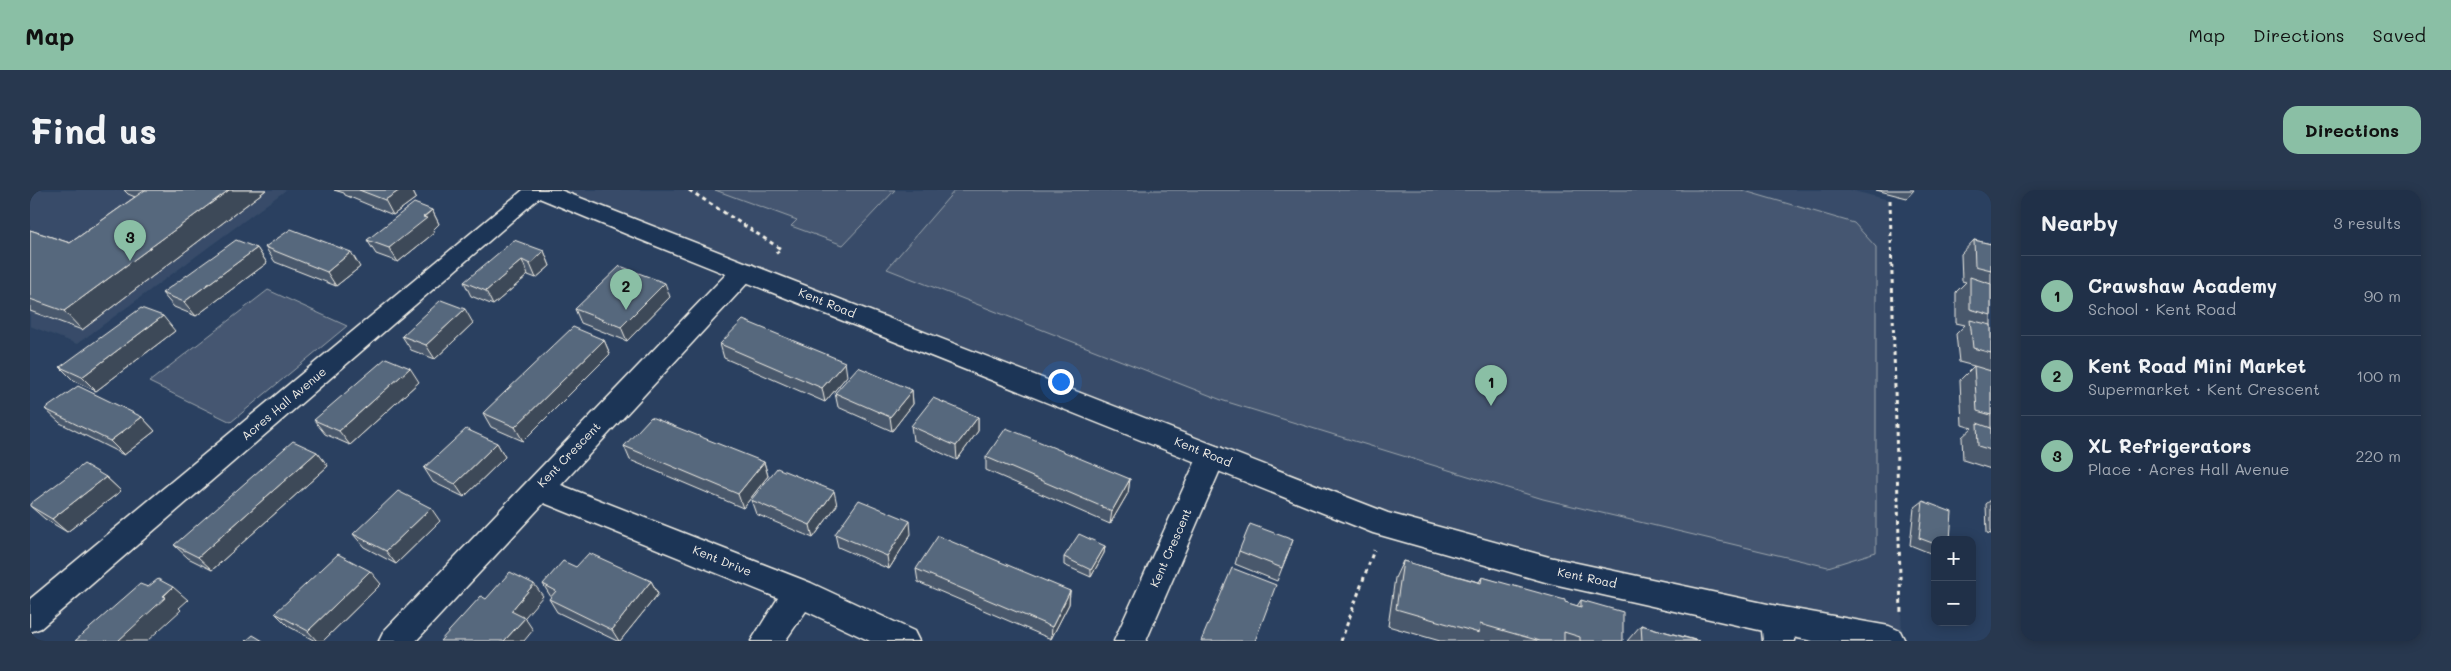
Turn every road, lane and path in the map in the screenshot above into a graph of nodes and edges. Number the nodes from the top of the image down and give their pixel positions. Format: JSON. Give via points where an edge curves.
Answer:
{"nodes":[{"id":1,"x":539,"y":190,"type":"edge"},
{"id":2,"x":688,"y":190,"type":"edge"},
{"id":3,"x":1890,"y":200,"type":"dead end"},
{"id":4,"x":749,"y":272,"type":"junction"},
{"id":5,"x":1212,"y":456,"type":"junction"},
{"id":6,"x":538,"y":488,"type":"junction"},
{"id":7,"x":1384,"y":524,"type":"junction"},
{"id":8,"x":800,"y":593,"type":"junction"},
{"id":9,"x":30,"y":618,"type":"edge"},
{"id":10,"x":1778,"y":630,"type":"edge"},
{"id":11,"x":1895,"y":630,"type":"edge"},
{"id":12,"x":394,"y":641,"type":"edge"},
{"id":13,"x":767,"y":641,"type":"edge"},
{"id":14,"x":903,"y":641,"type":"edge"},
{"id":15,"x":1130,"y":641,"type":"edge"},
{"id":16,"x":1341,"y":641,"type":"edge"}],
"edges":[{"from":1,"to":4,"type":"street","name":"Kent Road"},
{"from":1,"to":9,"type":"street","name":"Acres Hall Avenue"},
{"from":2,"to":4,"type":"path","via":[[781,248]]},
{"from":3,"to":11,"type":"path"},
{"from":4,"to":5,"type":"street","name":"Kent Road"},
{"from":4,"to":6,"type":"street","name":"Kent Crescent"},
{"from":5,"to":7,"type":"street","name":"Kent Road"},
{"from":5,"to":15,"type":"street","name":"Kent Crescent"},
{"from":6,"to":8,"type":"street","name":"Kent Drive"},
{"from":6,"to":12,"type":"street","name":"Kent Crescent"},
{"from":7,"to":10,"type":"street","name":"Kent Road"},
{"from":7,"to":16,"type":"path"},
{"from":8,"to":13,"type":"street"},
{"from":8,"to":14,"type":"street","name":"Kent Drive"},
{"from":10,"to":11,"type":"street","name":"Kent Road"}]}
